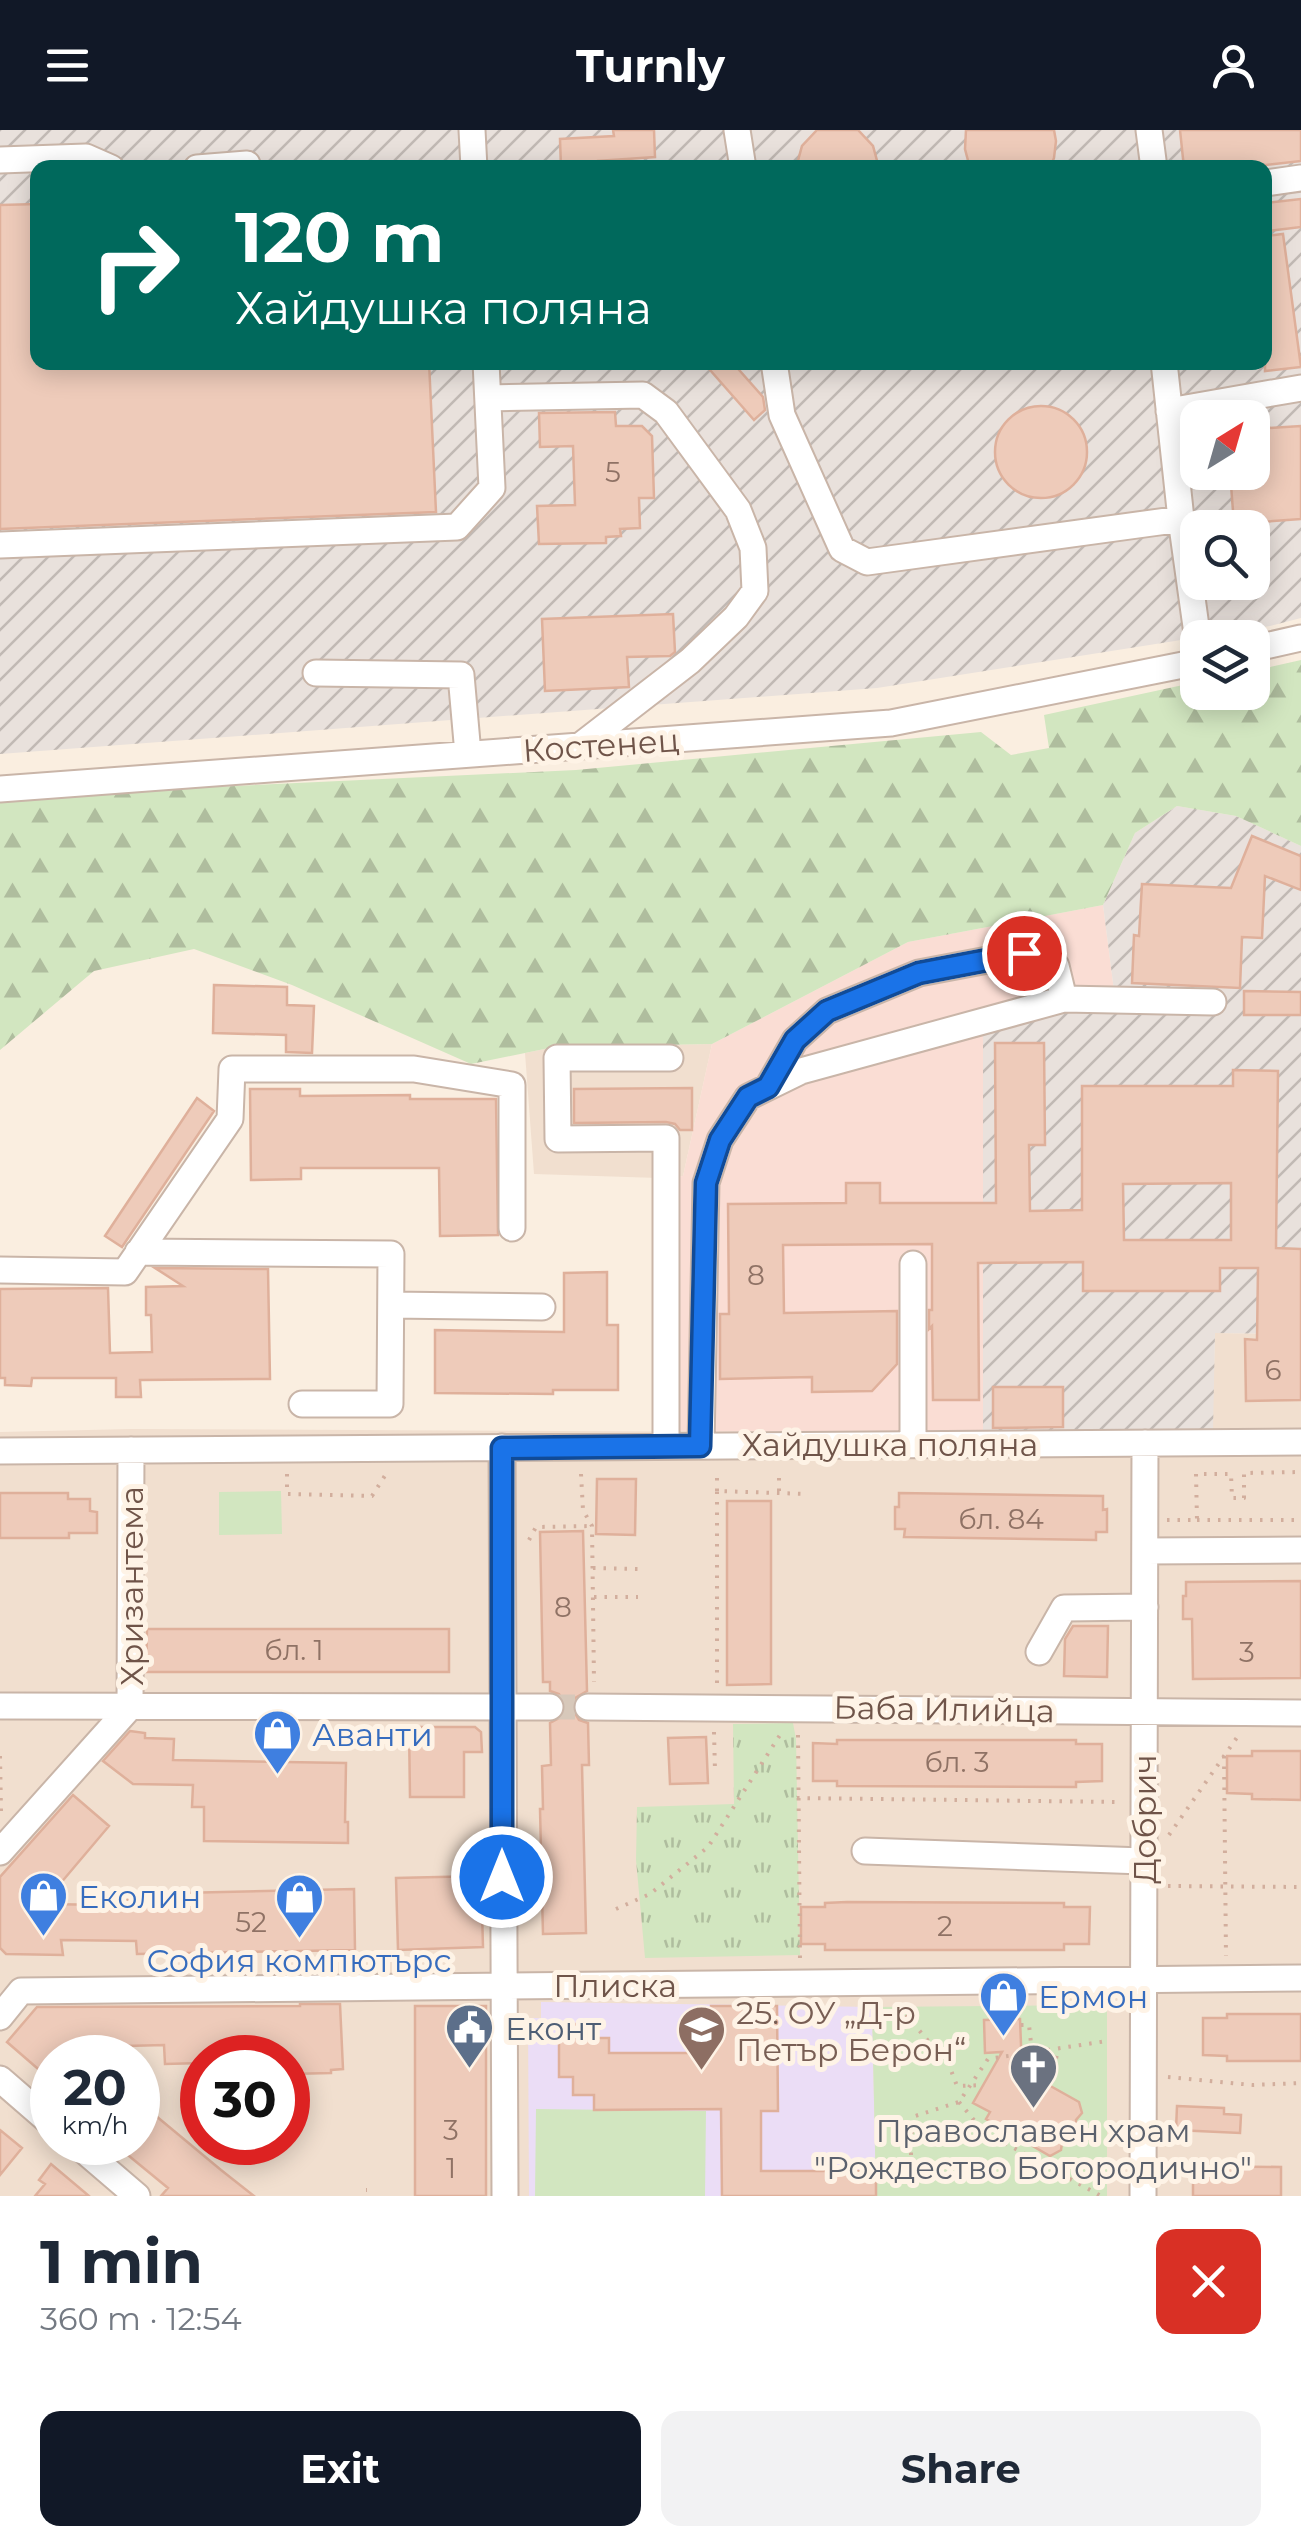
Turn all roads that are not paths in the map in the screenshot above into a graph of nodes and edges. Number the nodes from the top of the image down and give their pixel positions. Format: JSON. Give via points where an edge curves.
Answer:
{"nodes":[{"id":1,"x":472,"y":130,"type":"edge"},
{"id":2,"x":736,"y":130,"type":"edge"},
{"id":3,"x":1149,"y":130,"type":"edge"},
{"id":4,"x":0,"y":160,"type":"edge"},
{"id":5,"x":93,"y":160,"type":"edge"},
{"id":6,"x":474,"y":160,"type":"edge"},
{"id":7,"x":741,"y":160,"type":"edge"},
{"id":8,"x":1153,"y":160,"type":"edge"},
{"id":9,"x":1301,"y":178,"type":"edge"},
{"id":10,"x":1272,"y":181,"type":"edge"},
{"id":11,"x":486,"y":370,"type":"edge"},
{"id":12,"x":775,"y":370,"type":"edge"},
{"id":13,"x":1165,"y":370,"type":"edge"},
{"id":14,"x":1301,"y":388,"type":"edge"},
{"id":15,"x":488,"y":398,"type":"junction"},
{"id":16,"x":1169,"y":411,"type":"junction"},
{"id":17,"x":1180,"y":519,"type":"joint"},
{"id":18,"x":0,"y":544,"type":"edge"},
{"id":19,"x":1301,"y":638,"type":"edge"},
{"id":20,"x":1270,"y":645,"type":"edge"},
{"id":21,"x":1180,"y":666,"type":"edge"},
{"id":22,"x":316,"y":673,"type":"dead end"},
{"id":23,"x":580,"y":746,"type":"junction"},
{"id":24,"x":468,"y":754,"type":"junction"},
{"id":25,"x":0,"y":790,"type":"edge"},
{"id":26,"x":1064,"y":998,"type":"junction"},
{"id":27,"x":1213,"y":1002,"type":"dead end"},
{"id":28,"x":670,"y":1058,"type":"dead end"},
{"id":29,"x":768,"y":1087,"type":"junction"},
{"id":30,"x":512,"y":1228,"type":"dead end"},
{"id":31,"x":138,"y":1252,"type":"junction"},
{"id":32,"x":913,"y":1264,"type":"dead end"},
{"id":33,"x":0,"y":1270,"type":"edge"},
{"id":34,"x":391,"y":1305,"type":"junction"},
{"id":35,"x":542,"y":1306,"type":"dead end"},
{"id":36,"x":302,"y":1404,"type":"dead end"},
{"id":37,"x":1301,"y":1442,"type":"edge"},
{"id":38,"x":1146,"y":1443,"type":"junction"},
{"id":39,"x":913,"y":1444,"type":"junction"},
{"id":40,"x":666,"y":1446,"type":"junction"},
{"id":41,"x":700,"y":1446,"type":"junction"},
{"id":42,"x":502,"y":1448,"type":"junction"},
{"id":43,"x":131,"y":1450,"type":"junction"},
{"id":44,"x":0,"y":1451,"type":"edge"},
{"id":45,"x":1301,"y":1550,"type":"edge"},
{"id":46,"x":1145,"y":1551,"type":"junction"},
{"id":47,"x":1144,"y":1608,"type":"junction"},
{"id":48,"x":1039,"y":1652,"type":"dead end"},
{"id":49,"x":0,"y":1706,"type":"edge"},
{"id":50,"x":130,"y":1706,"type":"junction"},
{"id":51,"x":502,"y":1707,"type":"junction"},
{"id":52,"x":550,"y":1707,"type":"tunnel mouth"},
{"id":53,"x":591,"y":1707,"type":"tunnel mouth"},
{"id":54,"x":1144,"y":1712,"type":"junction"},
{"id":55,"x":1301,"y":1713,"type":"edge"},
{"id":56,"x":864,"y":1851,"type":"dead end"},
{"id":57,"x":0,"y":1852,"type":"edge"},
{"id":58,"x":1143,"y":1873,"type":"junction"},
{"id":59,"x":1301,"y":1978,"type":"edge"},
{"id":60,"x":1143,"y":1980,"type":"junction"},
{"id":61,"x":502,"y":1986,"type":"junction"},
{"id":62,"x":4,"y":2004,"type":"edge"},
{"id":63,"x":0,"y":2079,"type":"edge"},
{"id":64,"x":30,"y":2105,"type":"edge"},
{"id":65,"x":101,"y":2165,"type":"edge"},
{"id":66,"x":137,"y":2196,"type":"edge"},
{"id":67,"x":505,"y":2196,"type":"edge"},
{"id":68,"x":1143,"y":2196,"type":"edge"}],
"edges":[{"from":1,"to":6,"type":"street"},
{"from":2,"to":7,"type":"street"},
{"from":3,"to":8,"type":"street"},
{"from":4,"to":5,"type":"street"},
{"from":9,"to":10,"type":"street"},
{"from":11,"to":15,"type":"street"},
{"from":12,"to":17,"type":"street","via":[[782,415],[842,549],[867,562]]},
{"from":13,"to":16,"type":"street"},
{"from":14,"to":16,"type":"street"},
{"from":15,"to":18,"type":"street","via":[[492,488],[457,527]]},
{"from":15,"to":23,"type":"street","via":[[643,394],[666,412],[738,510],[753,548],[754,591],[736,618]]},
{"from":16,"to":17,"type":"street"},
{"from":19,"to":20,"type":"street"},
{"from":21,"to":23,"type":"street","name":"Костенец","via":[[891,723]]},
{"from":22,"to":24,"type":"street","via":[[461,676]]},
{"from":23,"to":24,"type":"street","name":"Костенец"},
{"from":24,"to":25,"type":"street","name":"Костенец"},
{"from":26,"to":27,"type":"street"},
{"from":26,"to":29,"type":"street","via":[[801,1071]]},
{"from":26,"to":29,"type":"street","via":[[1056,966],[1024,953],[919,973],[827,1011],[795,1040]]},
{"from":28,"to":40,"type":"street","via":[[557,1058],[558,1138],[666,1138]]},
{"from":29,"to":41,"type":"street","via":[[738,1111],[706,1183]]},
{"from":30,"to":31,"type":"street","via":[[512,1085],[414,1069],[232,1069],[230,1119]]},
{"from":31,"to":33,"type":"street","via":[[125,1272]]},
{"from":31,"to":34,"type":"street","via":[[391,1254]]},
{"from":32,"to":39,"type":"street"},
{"from":34,"to":35,"type":"street"},
{"from":34,"to":36,"type":"street","via":[[390,1404]]},
{"from":37,"to":38,"type":"street","name":"Хайдушка поляна"},
{"from":38,"to":39,"type":"street","name":"Хайдушка поляна"},
{"from":38,"to":46,"type":"street","name":"Добрич"},
{"from":39,"to":41,"type":"street","name":"Хайдушка поляна"},
{"from":40,"to":41,"type":"street","name":"Хайдушка поляна"},
{"from":40,"to":42,"type":"street","name":"Хайдушка поляна"},
{"from":42,"to":43,"type":"street","name":"Хайдушка поляна"},
{"from":42,"to":51,"type":"street"},
{"from":43,"to":44,"type":"street","name":"Хайдушка поляна"},
{"from":43,"to":50,"type":"street","name":"Хризантема"},
{"from":45,"to":46,"type":"street"},
{"from":46,"to":47,"type":"street","name":"Добрич"},
{"from":47,"to":48,"type":"street","via":[[1064,1608]]},
{"from":47,"to":54,"type":"street","name":"Добрич"},
{"from":49,"to":50,"type":"street"},
{"from":50,"to":51,"type":"street"},
{"from":50,"to":57,"type":"street","name":"Хризантема"},
{"from":51,"to":52,"type":"street"},
{"from":51,"to":61,"type":"street"},
{"from":53,"to":54,"type":"street","name":"Баба Илийца"},
{"from":54,"to":55,"type":"street","name":"Баба Илийца"},
{"from":54,"to":58,"type":"street","name":"Добрич"},
{"from":56,"to":58,"type":"street"},
{"from":58,"to":60,"type":"street","name":"Добрич"},
{"from":59,"to":60,"type":"street","name":"Плиска"},
{"from":60,"to":61,"type":"street","name":"Плиска"},
{"from":60,"to":68,"type":"street","name":"Добрич"},
{"from":61,"to":62,"type":"street","name":"Плиска","via":[[21,1992]]},
{"from":61,"to":67,"type":"street"},
{"from":63,"to":64,"type":"street"},
{"from":65,"to":66,"type":"street"}]}
